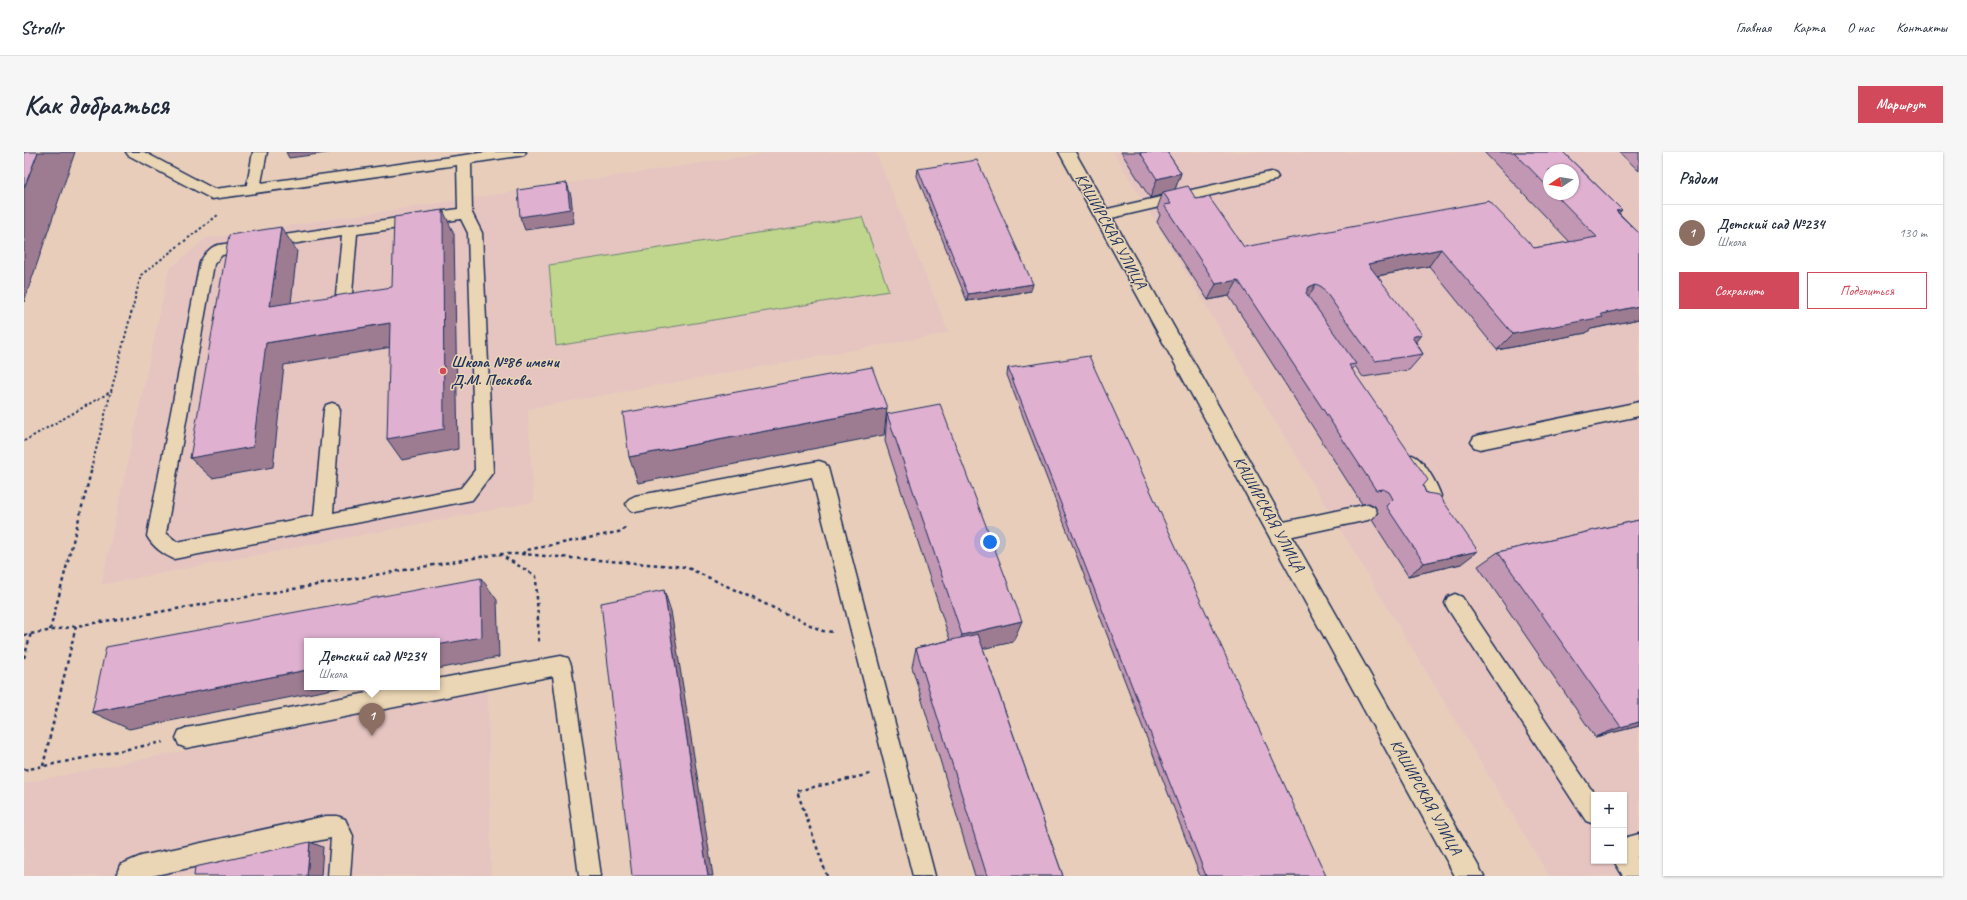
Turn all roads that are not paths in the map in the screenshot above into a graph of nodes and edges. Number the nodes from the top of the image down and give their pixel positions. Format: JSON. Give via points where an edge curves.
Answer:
{"nodes":[{"id":1,"x":133,"y":152,"type":"edge"},
{"id":2,"x":260,"y":152,"type":"edge"},
{"id":3,"x":519,"y":152,"type":"edge"},
{"id":4,"x":1067,"y":152,"type":"edge"},
{"id":5,"x":464,"y":160,"type":"junction"},
{"id":6,"x":1272,"y":177,"type":"dead end"},
{"id":7,"x":253,"y":188,"type":"junction"},
{"id":8,"x":465,"y":213,"type":"junction"},
{"id":9,"x":1103,"y":215,"type":"junction"},
{"id":10,"x":350,"y":230,"type":"junction"},
{"id":11,"x":343,"y":305,"type":"edge"},
{"id":12,"x":1639,"y":409,"type":"edge"},
{"id":13,"x":332,"y":410,"type":"dead end"},
{"id":14,"x":1480,"y":442,"type":"dead end"},
{"id":15,"x":1403,"y":450,"type":"edge"},
{"id":16,"x":1418,"y":501,"type":"edge"},
{"id":17,"x":635,"y":504,"type":"road end"},
{"id":18,"x":1368,"y":512,"type":"dead end"},
{"id":19,"x":324,"y":522,"type":"junction"},
{"id":20,"x":1279,"y":531,"type":"junction"},
{"id":21,"x":1456,"y":603,"type":"dead end"},
{"id":22,"x":440,"y":688,"type":"edge"},
{"id":23,"x":432,"y":690,"type":"edge"},
{"id":24,"x":186,"y":738,"type":"road end"},
{"id":25,"x":1591,"y":808,"type":"edge"},
{"id":26,"x":1639,"y":845,"type":"edge"},
{"id":27,"x":1627,"y":849,"type":"edge"},
{"id":28,"x":1627,"y":862,"type":"edge"},
{"id":29,"x":127,"y":876,"type":"edge"},
{"id":30,"x":339,"y":876,"type":"edge"},
{"id":31,"x":590,"y":876,"type":"edge"},
{"id":32,"x":924,"y":876,"type":"edge"},
{"id":33,"x":1470,"y":876,"type":"edge"},
{"id":34,"x":1636,"y":876,"type":"edge"}],
"edges":[{"from":1,"to":7,"type":"lane","via":[[212,194]]},
{"from":2,"to":7,"type":"lane"},
{"from":3,"to":5,"type":"lane"},
{"from":4,"to":9,"type":"main road","name":"КАШИРСКАЯ УЛИЦА"},
{"from":5,"to":7,"type":"lane"},
{"from":5,"to":8,"type":"lane"},
{"from":6,"to":9,"type":"lane"},
{"from":8,"to":10,"type":"lane"},
{"from":8,"to":19,"type":"lane","via":[[475,232],[484,472],[466,495]]},
{"from":9,"to":20,"type":"main road","name":"КАШИРСКАЯ УЛИЦА"},
{"from":10,"to":11,"type":"lane"},
{"from":10,"to":19,"type":"lane","via":[[218,250],[206,262],[156,536],[174,550]]},
{"from":12,"to":14,"type":"lane"},
{"from":13,"to":19,"type":"lane"},
{"from":15,"to":16,"type":"lane","via":[[1430,489],[1432,496]]},
{"from":17,"to":32,"type":"lane","via":[[819,468]]},
{"from":18,"to":20,"type":"lane"},
{"from":20,"to":33,"type":"main road","name":"КАШИРСКАЯ УЛИЦА"},
{"from":21,"to":25,"type":"lane"},
{"from":22,"to":31,"type":"lane","via":[[561,665]]},
{"from":23,"to":24,"type":"lane"},
{"from":26,"to":27,"type":"lane"},
{"from":28,"to":34,"type":"lane"},
{"from":29,"to":30,"type":"lane","via":[[141,867],[337,827],[342,836]]}]}
